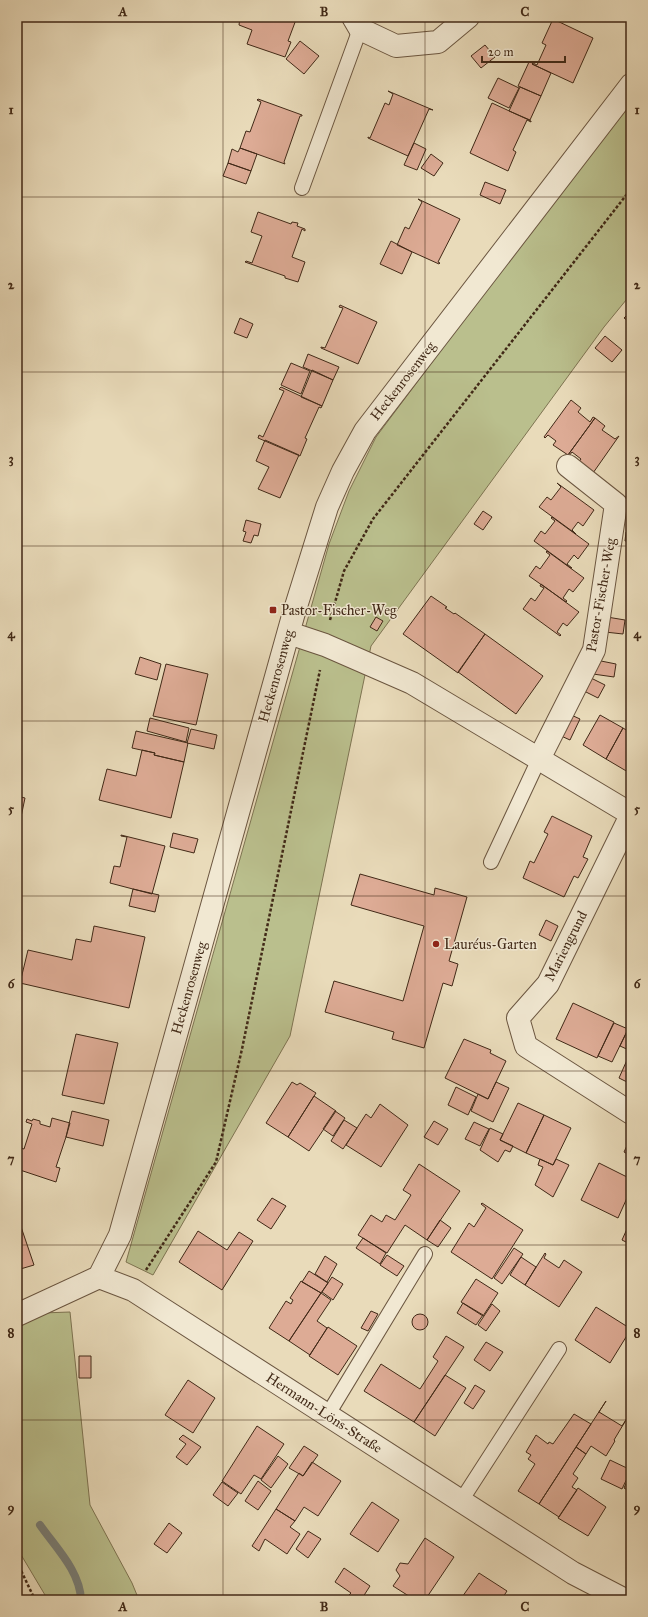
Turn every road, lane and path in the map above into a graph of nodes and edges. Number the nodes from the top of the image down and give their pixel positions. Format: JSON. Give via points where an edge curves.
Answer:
{"nodes":[{"id":1,"x":468,"y":17,"type":"edge"},
{"id":2,"x":357,"y":23,"type":"edge"},
{"id":3,"x":631,"y":85,"type":"edge"},
{"id":4,"x":302,"y":188,"type":"dead end"},
{"id":5,"x":631,"y":188,"type":"edge"},
{"id":6,"x":568,"y":466,"type":"dead end"},
{"id":7,"x":289,"y":633,"type":"junction"},
{"id":8,"x":325,"y":645,"type":"junction"},
{"id":9,"x":539,"y":759,"type":"junction"},
{"id":10,"x":631,"y":815,"type":"edge"},
{"id":11,"x":491,"y":862,"type":"dead end"},
{"id":12,"x":631,"y":1113,"type":"edge"},
{"id":13,"x":425,"y":1254,"type":"dead end"},
{"id":14,"x":100,"y":1277,"type":"junction"},
{"id":15,"x":133,"y":1290,"type":"junction"},
{"id":16,"x":17,"y":1314,"type":"edge"},
{"id":17,"x":560,"y":1349,"type":"dead end"},
{"id":18,"x":327,"y":1416,"type":"junction"},
{"id":19,"x":460,"y":1501,"type":"junction"},
{"id":20,"x":17,"y":1562,"type":"edge"},
{"id":21,"x":35,"y":1600,"type":"edge"},
{"id":22,"x":625,"y":1600,"type":"edge"}],
"edges":[{"from":1,"to":2,"type":"street","via":[[438,42],[396,46]]},
{"from":2,"to":4,"type":"lane"},
{"from":3,"to":7,"type":"street","name":"Heckenrosenweg","via":[[365,430],[327,507]]},
{"from":5,"to":8,"type":"path","via":[[373,519],[344,571]]},
{"from":6,"to":9,"type":"street","name":"Pastor-Fischer-Weg","via":[[616,504],[594,650]]},
{"from":7,"to":8,"type":"street"},
{"from":7,"to":14,"type":"street","name":"Heckenrosenweg","via":[[120,1235]]},
{"from":8,"to":9,"type":"street","via":[[412,684]]},
{"from":8,"to":15,"type":"path","via":[[242,1049],[216,1162]]},
{"from":9,"to":10,"type":"street"},
{"from":9,"to":11,"type":"lane"},
{"from":10,"to":12,"type":"street","name":"Mariengrund","via":[[548,984],[518,1018],[526,1046]]},
{"from":13,"to":18,"type":"lane"},
{"from":14,"to":15,"type":"street","name":"Hermann-Löns-Straße"},
{"from":14,"to":16,"type":"street"},
{"from":15,"to":18,"type":"street","name":"Hermann-Löns-Straße"},
{"from":17,"to":19,"type":"lane"},
{"from":18,"to":19,"type":"street","name":"Hermann-Löns-Straße"},
{"from":19,"to":22,"type":"street","name":"Hermann-Löns-Straße","via":[[573,1573]]},
{"from":20,"to":21,"type":"path"}]}
